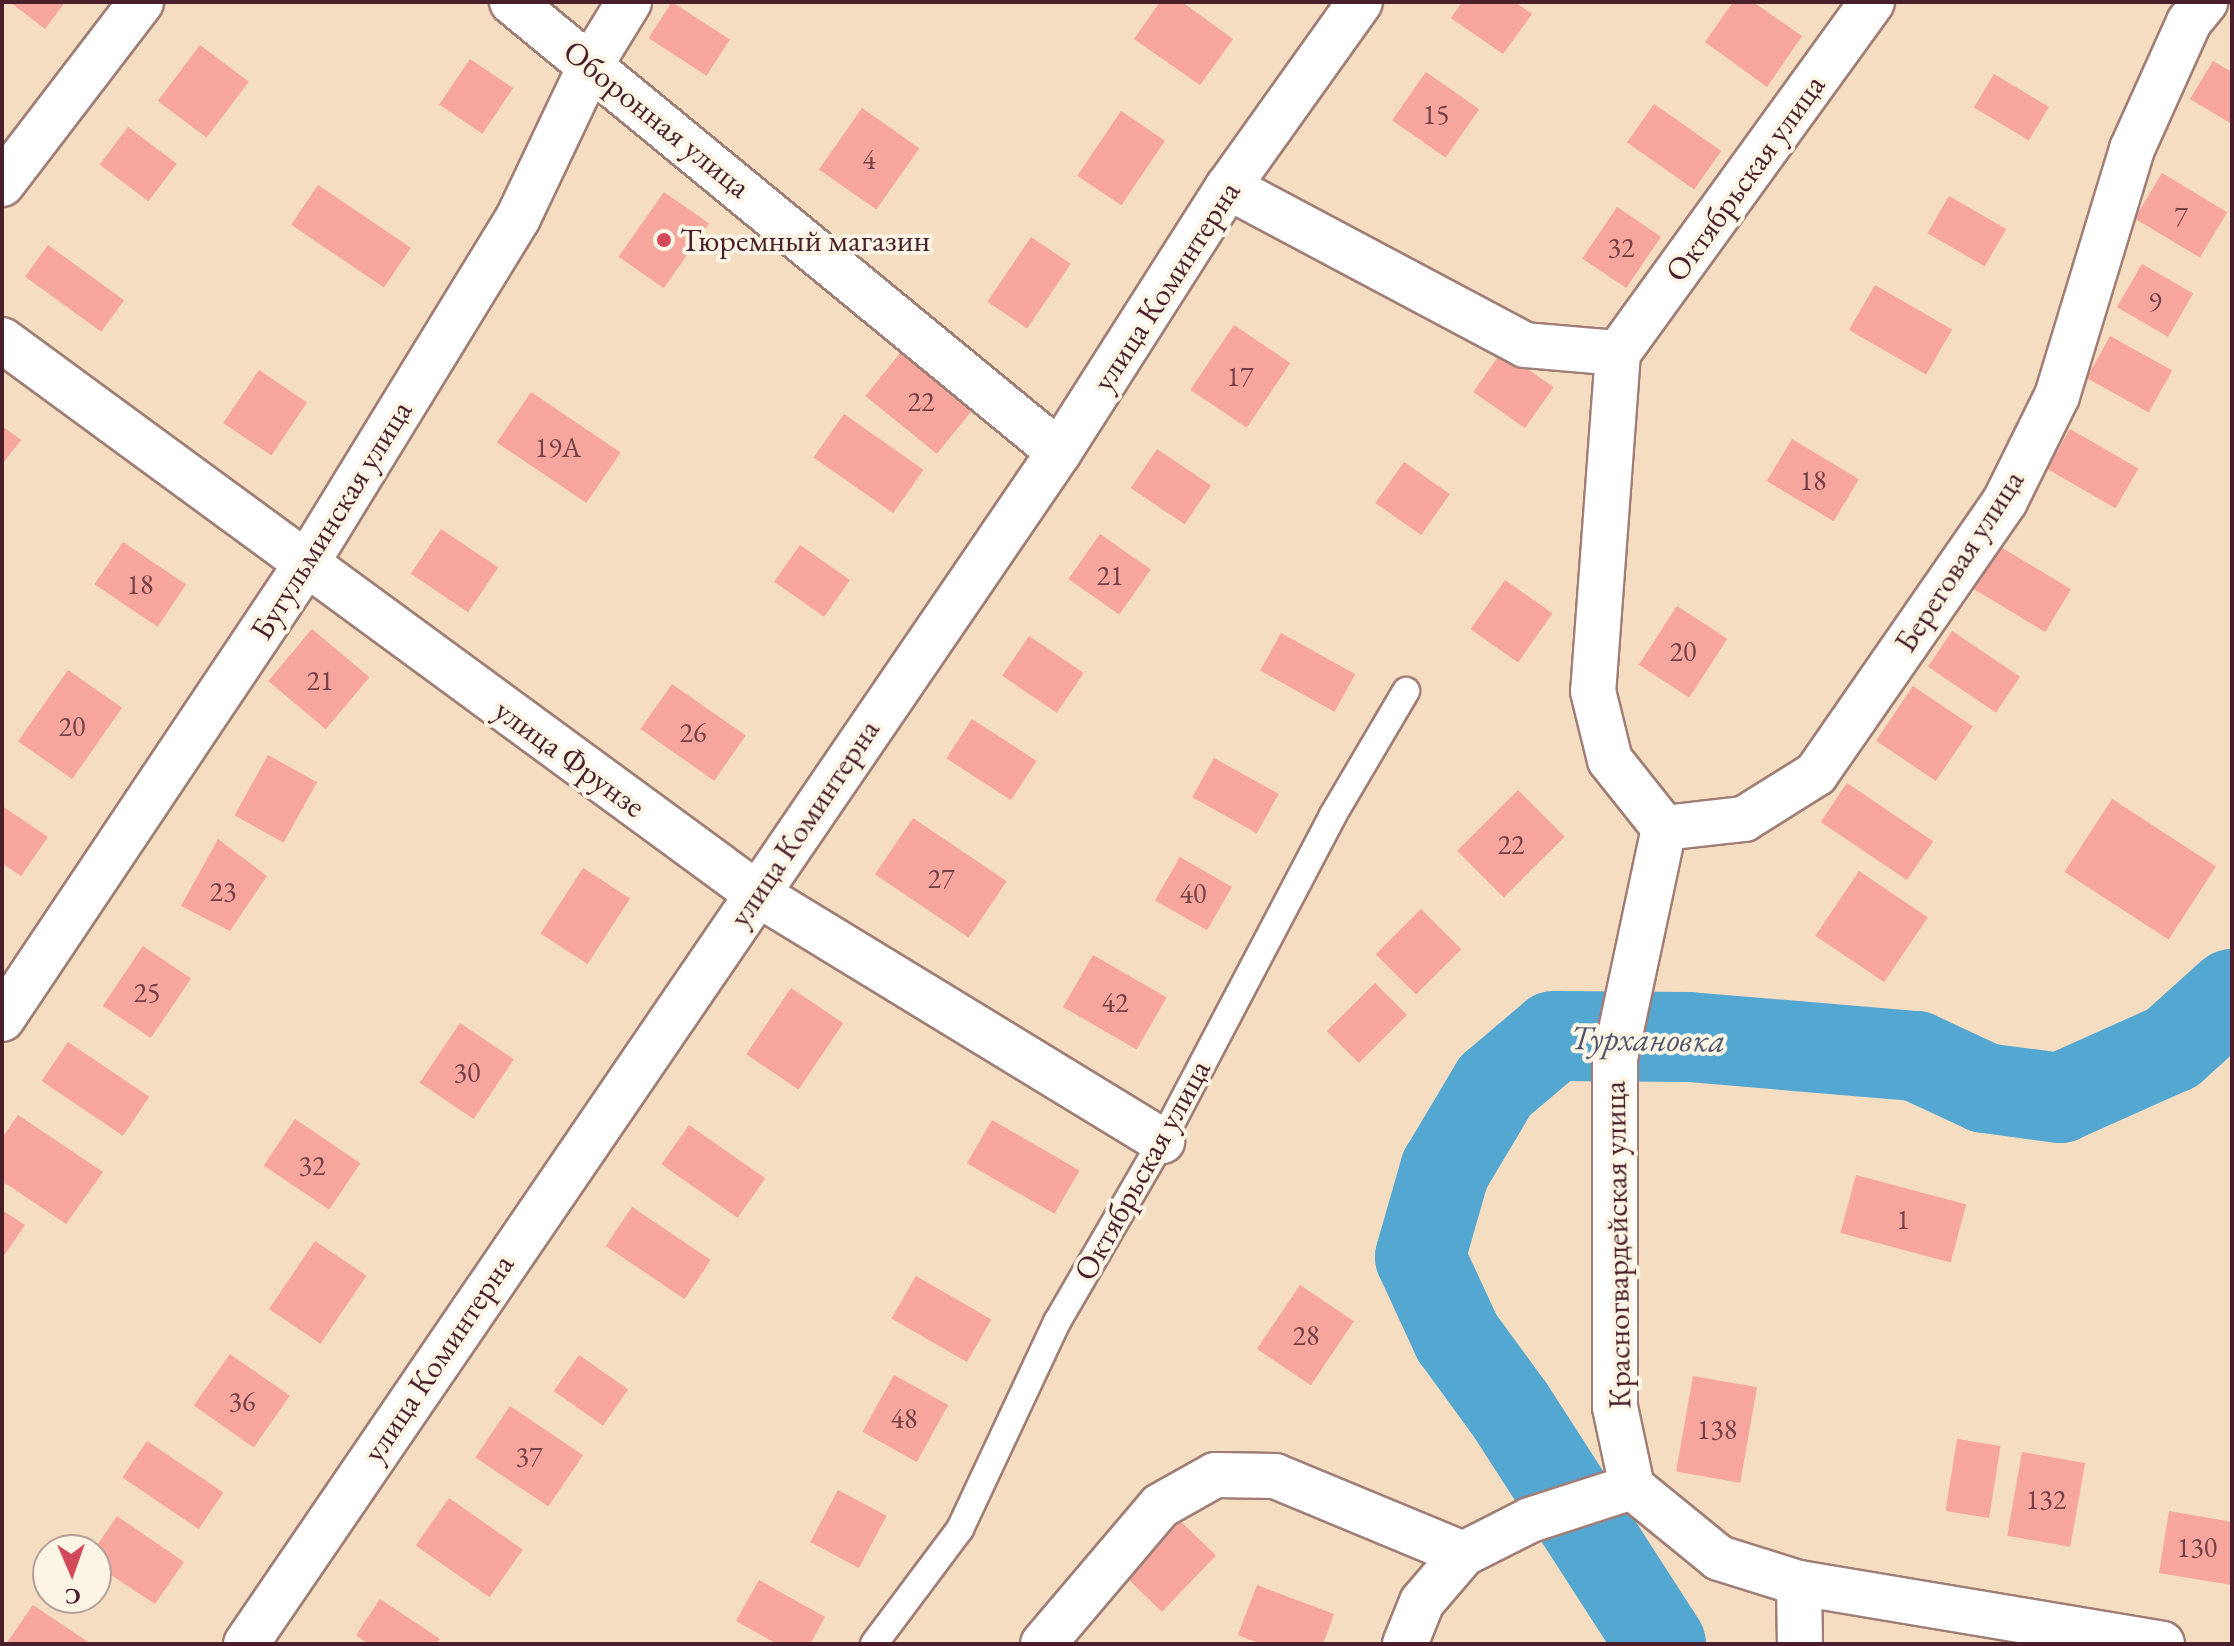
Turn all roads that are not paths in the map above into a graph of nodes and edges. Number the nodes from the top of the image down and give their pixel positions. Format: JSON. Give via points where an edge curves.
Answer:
{"nodes":[{"id":1,"x":141,"y":2,"type":"edge"},
{"id":2,"x":512,"y":2,"type":"edge"},
{"id":3,"x":629,"y":2,"type":"edge"},
{"id":4,"x":1360,"y":2,"type":"edge"},
{"id":5,"x":1872,"y":2,"type":"edge"},
{"id":6,"x":2205,"y":2,"type":"edge"},
{"id":7,"x":591,"y":64,"type":"junction"},
{"id":8,"x":2,"y":184,"type":"edge"},
{"id":9,"x":1228,"y":187,"type":"junction"},
{"id":10,"x":2,"y":340,"type":"edge"},
{"id":11,"x":1618,"y":353,"type":"junction"},
{"id":12,"x":1059,"y":452,"type":"junction"},
{"id":13,"x":306,"y":564,"type":"junction"},
{"id":14,"x":1406,"y":691,"type":"dead end"},
{"id":15,"x":1664,"y":828,"type":"junction"},
{"id":16,"x":756,"y":893,"type":"junction"},
{"id":17,"x":2,"y":1019,"type":"edge"},
{"id":18,"x":1162,"y":1141,"type":"junction"},
{"id":19,"x":1632,"y":1487,"type":"junction"},
{"id":20,"x":1463,"y":1554,"type":"junction"},
{"id":21,"x":1799,"y":1583,"type":"junction"},
{"id":22,"x":246,"y":1644,"type":"edge"},
{"id":23,"x":874,"y":1644,"type":"edge"},
{"id":24,"x":1043,"y":1644,"type":"edge"},
{"id":25,"x":1405,"y":1644,"type":"edge"},
{"id":26,"x":1800,"y":1644,"type":"edge"},
{"id":27,"x":2162,"y":1644,"type":"edge"}],
"edges":[{"from":1,"to":8,"type":"street"},
{"from":2,"to":7,"type":"street","name":"Оборонная улица"},
{"from":3,"to":7,"type":"street","name":"Бугульминская улица"},
{"from":4,"to":9,"type":"street","name":"улица Коминтерна"},
{"from":5,"to":11,"type":"street","name":"Октябрьская улица"},
{"from":6,"to":15,"type":"street","name":"Береговая улица","via":[[2189,22],[2132,149],[2057,396],[2005,501],[1816,774],[1744,819]]},
{"from":7,"to":12,"type":"street","name":"Оборонная улица"},
{"from":7,"to":13,"type":"street","name":"Бугульминская улица","via":[[518,218]]},
{"from":9,"to":11,"type":"street","via":[[1525,345]]},
{"from":9,"to":12,"type":"street","name":"улица Коминтерна"},
{"from":10,"to":13,"type":"street","name":"улица Фрунзе"},
{"from":11,"to":15,"type":"street","via":[[1593,691],[1610,760]]},
{"from":12,"to":16,"type":"street","name":"улица Коминтерна"},
{"from":13,"to":16,"type":"street","name":"улица Фрунзе"},
{"from":13,"to":17,"type":"street","name":"Бугульминская улица"},
{"from":14,"to":18,"type":"lane","name":"Октябрьская улица","via":[[1333,815]]},
{"from":15,"to":19,"type":"street","name":"Красногвардейская улица","via":[[1615,1059],[1615,1407]]},
{"from":16,"to":18,"type":"street","name":"улица Фрунзе"},
{"from":16,"to":22,"type":"street","name":"улица Коминтерна"},
{"from":18,"to":23,"type":"lane","name":"Октябрьская улица","via":[[1057,1322],[960,1529]]},
{"from":19,"to":20,"type":"street","via":[[1530,1520]]},
{"from":19,"to":21,"type":"street","via":[[1719,1558]]},
{"from":20,"to":24,"type":"street","via":[[1275,1476],[1215,1475],[1160,1506]]},
{"from":20,"to":25,"type":"street","via":[[1422,1602]]},
{"from":21,"to":26,"type":"street"},
{"from":21,"to":27,"type":"street"}]}
